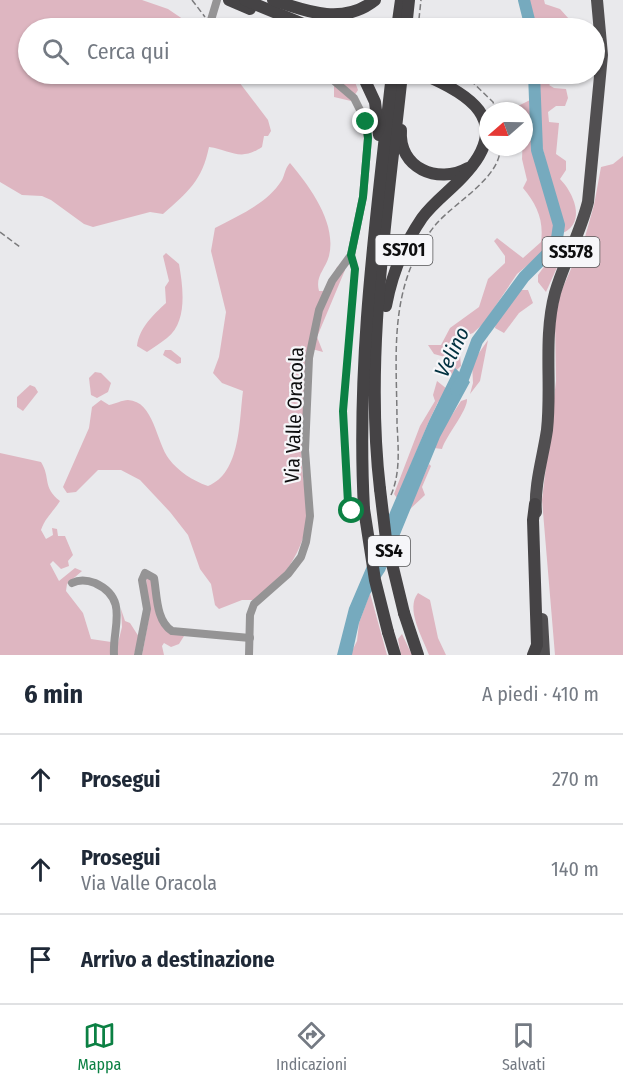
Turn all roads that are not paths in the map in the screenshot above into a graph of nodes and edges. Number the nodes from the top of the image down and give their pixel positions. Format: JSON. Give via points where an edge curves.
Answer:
{"nodes":[{"id":1,"x":217,"y":0,"type":"edge"},
{"id":2,"x":230,"y":0,"type":"edge"},
{"id":3,"x":245,"y":0,"type":"edge"},
{"id":4,"x":273,"y":0,"type":"edge"},
{"id":5,"x":375,"y":0,"type":"edge"},
{"id":6,"x":401,"y":0,"type":"edge"},
{"id":7,"x":410,"y":0,"type":"edge"},
{"id":8,"x":597,"y":0,"type":"edge"},
{"id":9,"x":213,"y":18,"type":"edge"},
{"id":10,"x":271,"y":18,"type":"edge"},
{"id":11,"x":289,"y":18,"type":"edge"},
{"id":12,"x":399,"y":18,"type":"edge"},
{"id":13,"x":408,"y":18,"type":"edge"},
{"id":14,"x":599,"y":18,"type":"edge"},
{"id":15,"x":338,"y":84,"type":"edge"},
{"id":16,"x":367,"y":84,"type":"edge"},
{"id":17,"x":391,"y":84,"type":"edge"},
{"id":18,"x":402,"y":84,"type":"edge"},
{"id":19,"x":403,"y":84,"type":"edge"},
{"id":20,"x":446,"y":84,"type":"edge"},
{"id":21,"x":599,"y":84,"type":"edge"},
{"id":22,"x":474,"y":164,"type":"junction"},
{"id":23,"x":373,"y":236,"type":"junction"},
{"id":24,"x":376,"y":357,"type":"junction"},
{"id":25,"x":535,"y":504,"type":"junction"},
{"id":26,"x":72,"y":583,"type":"dead end"},
{"id":27,"x":405,"y":617,"type":"junction"},
{"id":28,"x":250,"y":638,"type":"junction"},
{"id":29,"x":114,"y":655,"type":"edge"},
{"id":30,"x":138,"y":655,"type":"edge"},
{"id":31,"x":249,"y":655,"type":"edge"},
{"id":32,"x":395,"y":655,"type":"edge"},
{"id":33,"x":418,"y":655,"type":"edge"},
{"id":34,"x":423,"y":655,"type":"edge"},
{"id":35,"x":533,"y":655,"type":"edge"},
{"id":36,"x":544,"y":655,"type":"edge"}],
"edges":[{"from":1,"to":9,"type":"street"},
{"from":2,"to":10,"type":"highway"},
{"from":3,"to":11,"type":"highway"},
{"from":4,"to":5,"type":"highway","via":[[332,15],[353,12]]},
{"from":6,"to":12,"type":"highway"},
{"from":7,"to":13,"type":"highway"},
{"from":8,"to":14,"type":"main road","number":"SS578"},
{"from":15,"to":28,"type":"street","name":"Via Valle Oracola","via":[[354,98],[366,122],[363,197],[351,255],[319,310],[309,358],[305,450],[310,516],[306,542],[288,574],[254,604]]},
{"from":16,"to":23,"type":"highway","number":"SS701","via":[[379,124]]},
{"from":17,"to":23,"type":"highway","number":"SS4"},
{"from":18,"to":24,"type":"highway","number":"SS4"},
{"from":19,"to":22,"type":"highway","via":[[401,136],[411,161],[437,176],[460,172]]},
{"from":20,"to":22,"type":"highway","number":"SS701","via":[[458,89],[479,109],[485,140]]},
{"from":21,"to":25,"type":"main road","number":"SS578","via":[[588,202],[550,314],[547,430]]},
{"from":22,"to":24,"type":"highway","number":"SS701","via":[[424,215],[407,243],[393,272]]},
{"from":23,"to":32,"type":"highway","number":"SS4","bridge":true,"via":[[363,347],[361,513]]},
{"from":24,"to":27,"type":"highway","number":"SS4","bridge":true,"via":[[377,464],[386,539]]},
{"from":25,"to":35,"type":"highway","via":[[537,645]]},
{"from":25,"to":36,"type":"main road","number":"SS578"},
{"from":26,"to":29,"type":"street","via":[[89,581],[101,586],[114,601],[118,621]]},
{"from":27,"to":33,"type":"highway","number":"SS4"},
{"from":27,"to":34,"type":"highway"},
{"from":28,"to":30,"type":"street","via":[[172,631],[166,627],[158,606],[154,578],[145,573],[142,580],[147,609]]},
{"from":28,"to":31,"type":"street","name":"Via Valle Oracola"}]}
